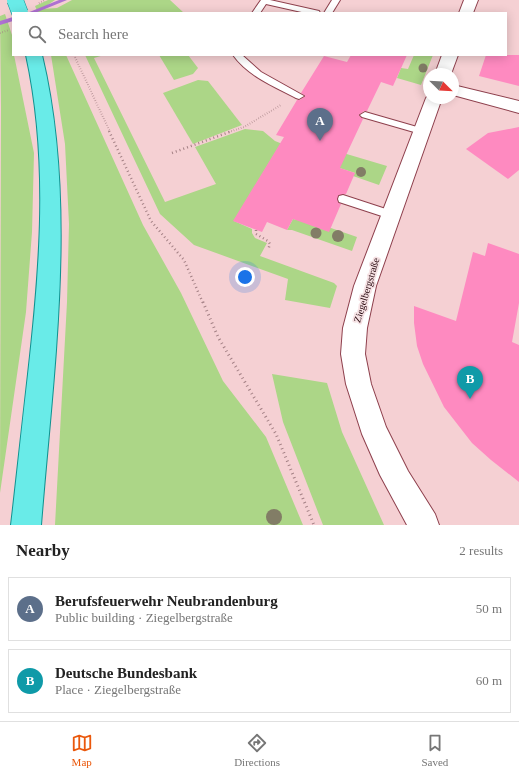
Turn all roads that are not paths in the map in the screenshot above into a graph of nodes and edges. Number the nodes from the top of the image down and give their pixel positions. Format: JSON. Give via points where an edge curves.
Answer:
{"nodes":[{"id":1,"x":16,"y":0,"type":"edge"},
{"id":2,"x":265,"y":0,"type":"edge"},
{"id":3,"x":336,"y":0,"type":"edge"},
{"id":4,"x":471,"y":0,"type":"edge"},
{"id":5,"x":20,"y":12,"type":"edge"},
{"id":6,"x":257,"y":12,"type":"edge"},
{"id":7,"x":312,"y":12,"type":"edge"},
{"id":8,"x":329,"y":12,"type":"edge"},
{"id":9,"x":466,"y":12,"type":"edge"},
{"id":10,"x":34,"y":56,"type":"edge"},
{"id":11,"x":238,"y":56,"type":"edge"},
{"id":12,"x":450,"y":56,"type":"edge"},
{"id":13,"x":445,"y":68,"type":"edge"},
{"id":14,"x":459,"y":92,"type":"edge"},
{"id":15,"x":299,"y":96,"type":"road end"},
{"id":16,"x":432,"y":104,"type":"edge"},
{"id":17,"x":519,"y":107,"type":"edge"},
{"id":18,"x":365,"y":115,"type":"dead end"},
{"id":19,"x":422,"y":131,"type":"junction"},
{"id":20,"x":343,"y":199,"type":"dead end"},
{"id":21,"x":391,"y":215,"type":"junction"},
{"id":22,"x":26,"y":525,"type":"edge"},
{"id":23,"x":424,"y":525,"type":"edge"}],
"edges":[{"from":1,"to":5,"type":"main road","bridge":true},
{"from":2,"to":6,"type":"lane"},
{"from":2,"to":7,"type":"lane"},
{"from":3,"to":8,"type":"lane"},
{"from":4,"to":9,"type":"street"},
{"from":10,"to":22,"type":"main road","via":[[42,90],[49,149],[50,227],[47,306]]},
{"from":11,"to":15,"type":"lane","via":[[262,78]]},
{"from":12,"to":13,"type":"street"},
{"from":14,"to":17,"type":"street"},
{"from":16,"to":19,"type":"street","name":"Ziegelbergstraße"},
{"from":18,"to":19,"type":"lane"},
{"from":19,"to":21,"type":"street","name":"Ziegelbergstraße"},
{"from":20,"to":21,"type":"lane"},
{"from":21,"to":23,"type":"street","name":"Ziegelbergstraße","via":[[357,315],[353,356],[370,421],[395,478]]}]}
